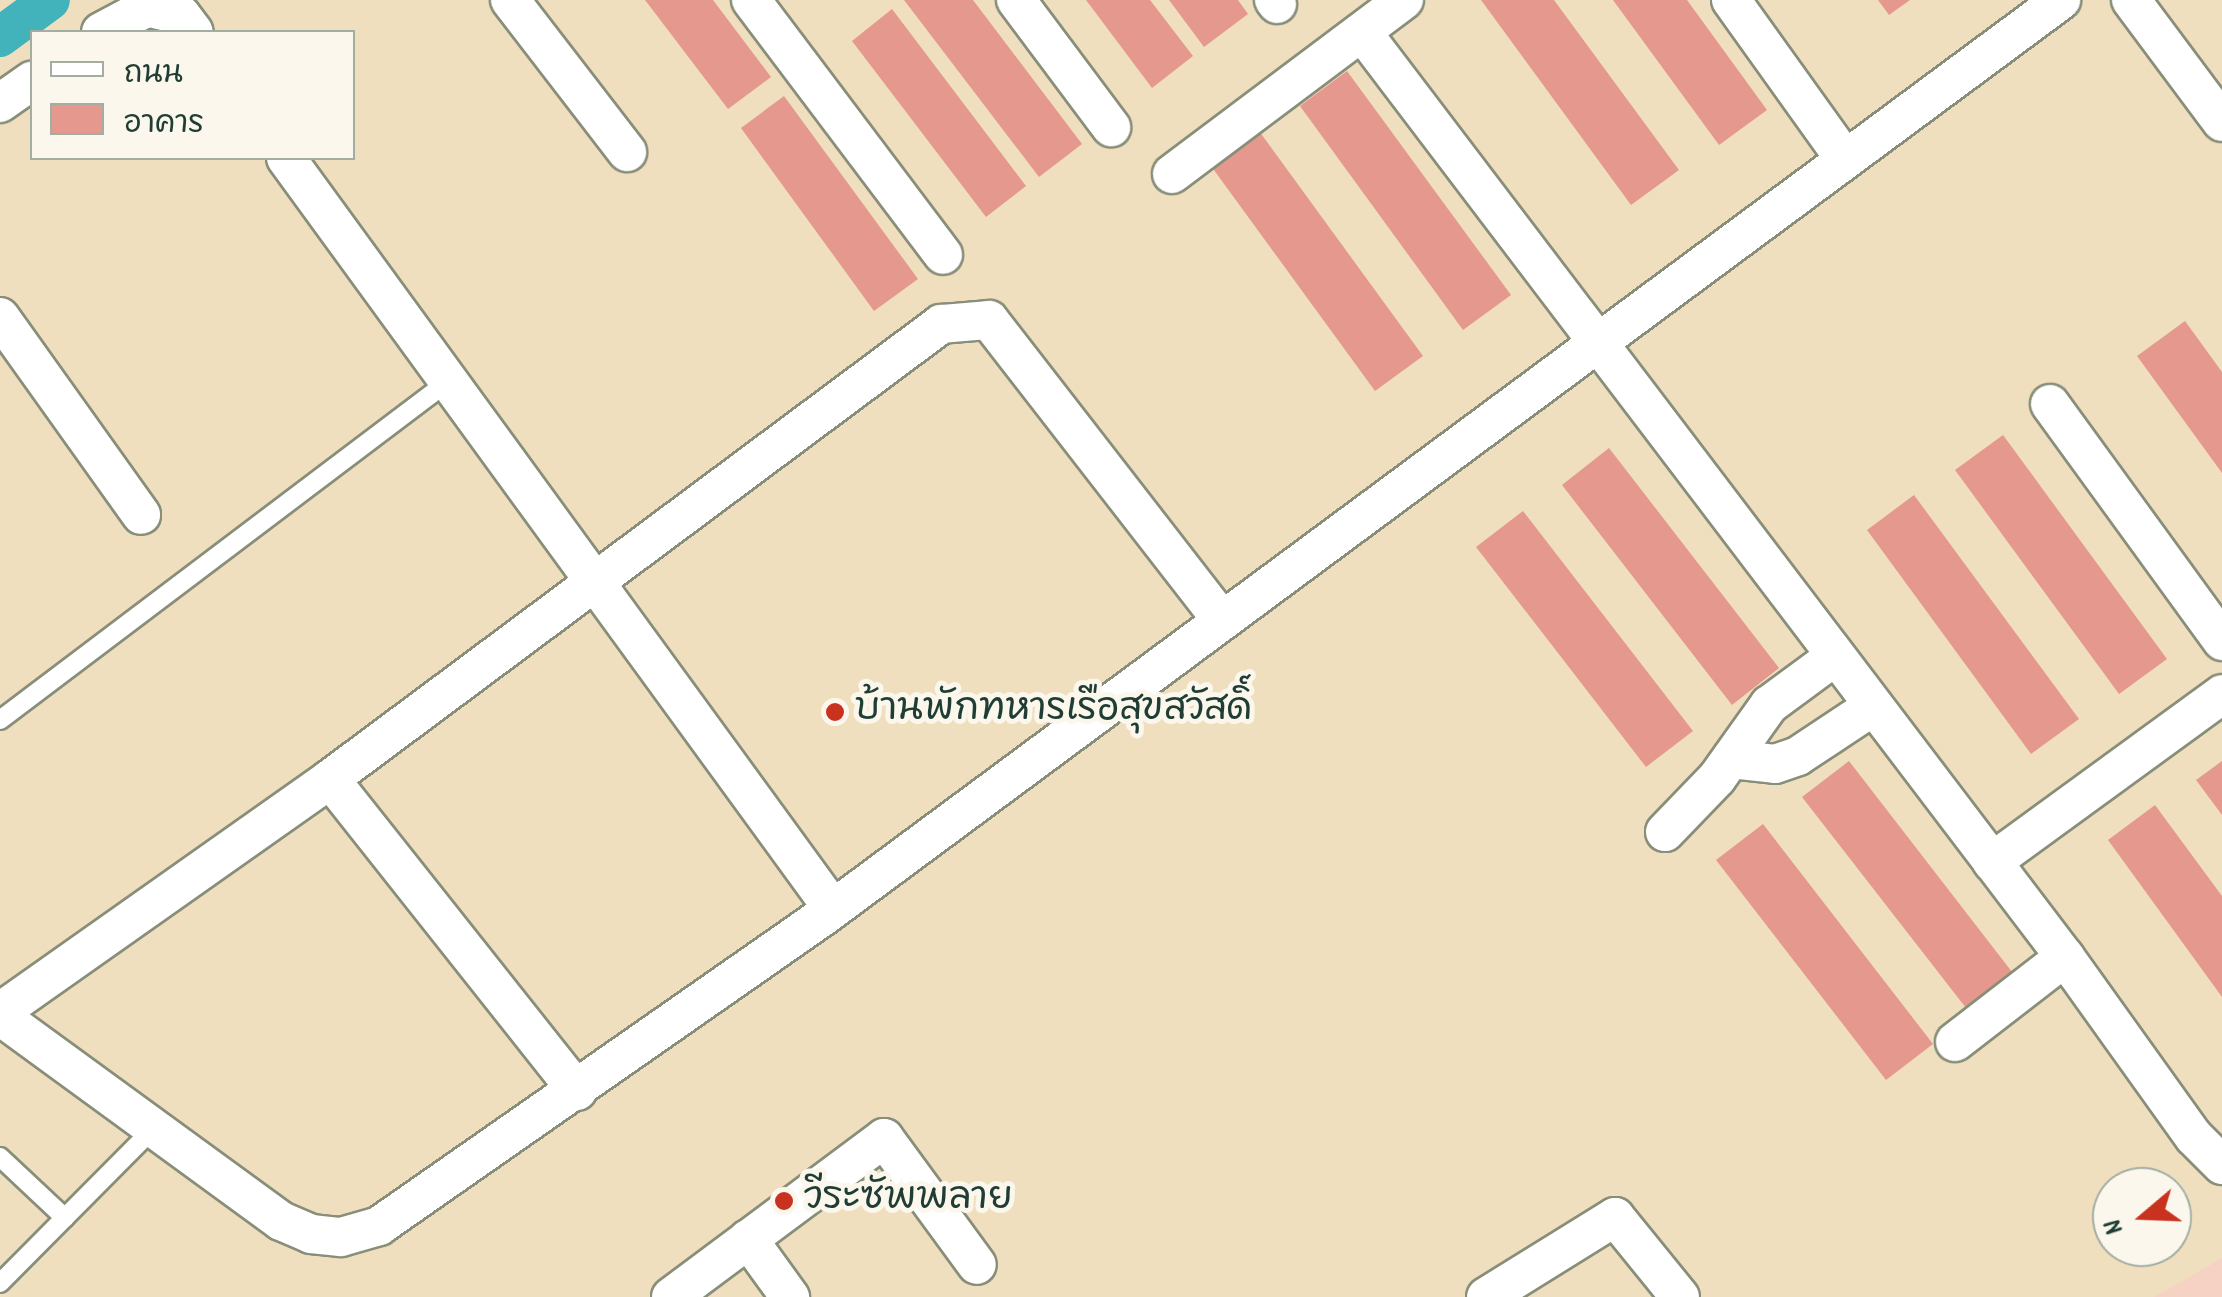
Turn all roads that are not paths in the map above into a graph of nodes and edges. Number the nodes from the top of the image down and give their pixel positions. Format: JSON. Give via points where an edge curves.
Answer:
{"nodes":[{"id":1,"x":510,"y":0,"type":"edge"},
{"id":2,"x":751,"y":0,"type":"edge"},
{"id":3,"x":1016,"y":0,"type":"edge"},
{"id":4,"x":1404,"y":0,"type":"edge"},
{"id":5,"x":1731,"y":0,"type":"edge"},
{"id":6,"x":2062,"y":0,"type":"edge"},
{"id":7,"x":2131,"y":0,"type":"edge"},
{"id":8,"x":156,"y":4,"type":"edge"},
{"id":9,"x":105,"y":30,"type":"edge"},
{"id":10,"x":192,"y":30,"type":"edge"},
{"id":11,"x":1362,"y":32,"type":"junction"},
{"id":12,"x":30,"y":81,"type":"edge"},
{"id":13,"x":0,"y":103,"type":"edge"},
{"id":14,"x":2222,"y":122,"type":"edge"},
{"id":15,"x":1111,"y":127,"type":"dead end"},
{"id":16,"x":627,"y":152,"type":"dead end"},
{"id":17,"x":1845,"y":159,"type":"junction"},
{"id":18,"x":287,"y":160,"type":"edge"},
{"id":19,"x":1172,"y":174,"type":"dead end"},
{"id":20,"x":943,"y":255,"type":"dead end"},
{"id":21,"x":0,"y":317,"type":"edge"},
{"id":22,"x":1592,"y":342,"type":"junction"},
{"id":23,"x":450,"y":380,"type":"junction"},
{"id":24,"x":2050,"y":404,"type":"dead end"},
{"id":25,"x":140,"y":515,"type":"dead end"},
{"id":26,"x":595,"y":578,"type":"junction"},
{"id":27,"x":1221,"y":618,"type":"junction"},
{"id":28,"x":2222,"y":641,"type":"edge"},
{"id":29,"x":1834,"y":657,"type":"junction"},
{"id":30,"x":2222,"y":694,"type":"edge"},
{"id":31,"x":1872,"y":707,"type":"junction"},
{"id":32,"x":0,"y":720,"type":"edge"},
{"id":33,"x":1731,"y":758,"type":"junction"},
{"id":34,"x":330,"y":779,"type":"junction"},
{"id":35,"x":1665,"y":832,"type":"dead end"},
{"id":36,"x":1992,"y":862,"type":"junction"},
{"id":37,"x":833,"y":909,"type":"junction"},
{"id":38,"x":2065,"y":957,"type":"junction"},
{"id":39,"x":0,"y":1014,"type":"edge"},
{"id":40,"x":1955,"y":1042,"type":"dead end"},
{"id":41,"x":576,"y":1091,"type":"junction"},
{"id":42,"x":153,"y":1129,"type":"junction"},
{"id":43,"x":0,"y":1157,"type":"edge"},
{"id":44,"x":2222,"y":1165,"type":"edge"},
{"id":45,"x":64,"y":1218,"type":"junction"},
{"id":46,"x":748,"y":1240,"type":"junction"},
{"id":47,"x":977,"y":1265,"type":"dead end"},
{"id":48,"x":0,"y":1283,"type":"edge"},
{"id":49,"x":671,"y":1297,"type":"edge"},
{"id":50,"x":790,"y":1297,"type":"edge"},
{"id":51,"x":1486,"y":1297,"type":"edge"},
{"id":52,"x":1680,"y":1297,"type":"edge"}],
"edges":[{"from":1,"to":16,"type":"street"},
{"from":2,"to":20,"type":"street"},
{"from":3,"to":15,"type":"street"},
{"from":4,"to":11,"type":"street"},
{"from":5,"to":17,"type":"street"},
{"from":6,"to":17,"type":"street"},
{"from":7,"to":14,"type":"street"},
{"from":8,"to":9,"type":"street"},
{"from":8,"to":10,"type":"street","via":[[181,15]]},
{"from":11,"to":19,"type":"street"},
{"from":11,"to":22,"type":"street"},
{"from":12,"to":13,"type":"street"},
{"from":17,"to":22,"type":"street"},
{"from":18,"to":23,"type":"street"},
{"from":21,"to":25,"type":"street"},
{"from":22,"to":27,"type":"street"},
{"from":22,"to":29,"type":"street"},
{"from":23,"to":26,"type":"street"},
{"from":23,"to":32,"type":"lane"},
{"from":24,"to":28,"type":"street"},
{"from":26,"to":27,"type":"street","via":[[941,324],[989,320]]},
{"from":26,"to":34,"type":"street"},
{"from":26,"to":37,"type":"street"},
{"from":27,"to":37,"type":"street"},
{"from":29,"to":31,"type":"street"},
{"from":29,"to":33,"type":"street","via":[[1768,705]]},
{"from":30,"to":36,"type":"street"},
{"from":31,"to":33,"type":"street","via":[[1798,756],[1774,764]]},
{"from":31,"to":36,"type":"street"},
{"from":33,"to":35,"type":"street"},
{"from":34,"to":39,"type":"street"},
{"from":34,"to":41,"type":"street"},
{"from":36,"to":38,"type":"street"},
{"from":37,"to":41,"type":"street"},
{"from":38,"to":40,"type":"street"},
{"from":38,"to":44,"type":"street","via":[[2194,1137]]},
{"from":39,"to":42,"type":"street"},
{"from":41,"to":42,"type":"street","via":[[427,1198],[378,1226],[341,1237],[310,1234],[281,1221]]},
{"from":42,"to":45,"type":"lane"},
{"from":43,"to":45,"type":"lane"},
{"from":45,"to":48,"type":"lane"},
{"from":46,"to":47,"type":"street","via":[[884,1138]]},
{"from":46,"to":49,"type":"street"},
{"from":46,"to":50,"type":"street"},
{"from":51,"to":52,"type":"street","via":[[1614,1217]]}]}
